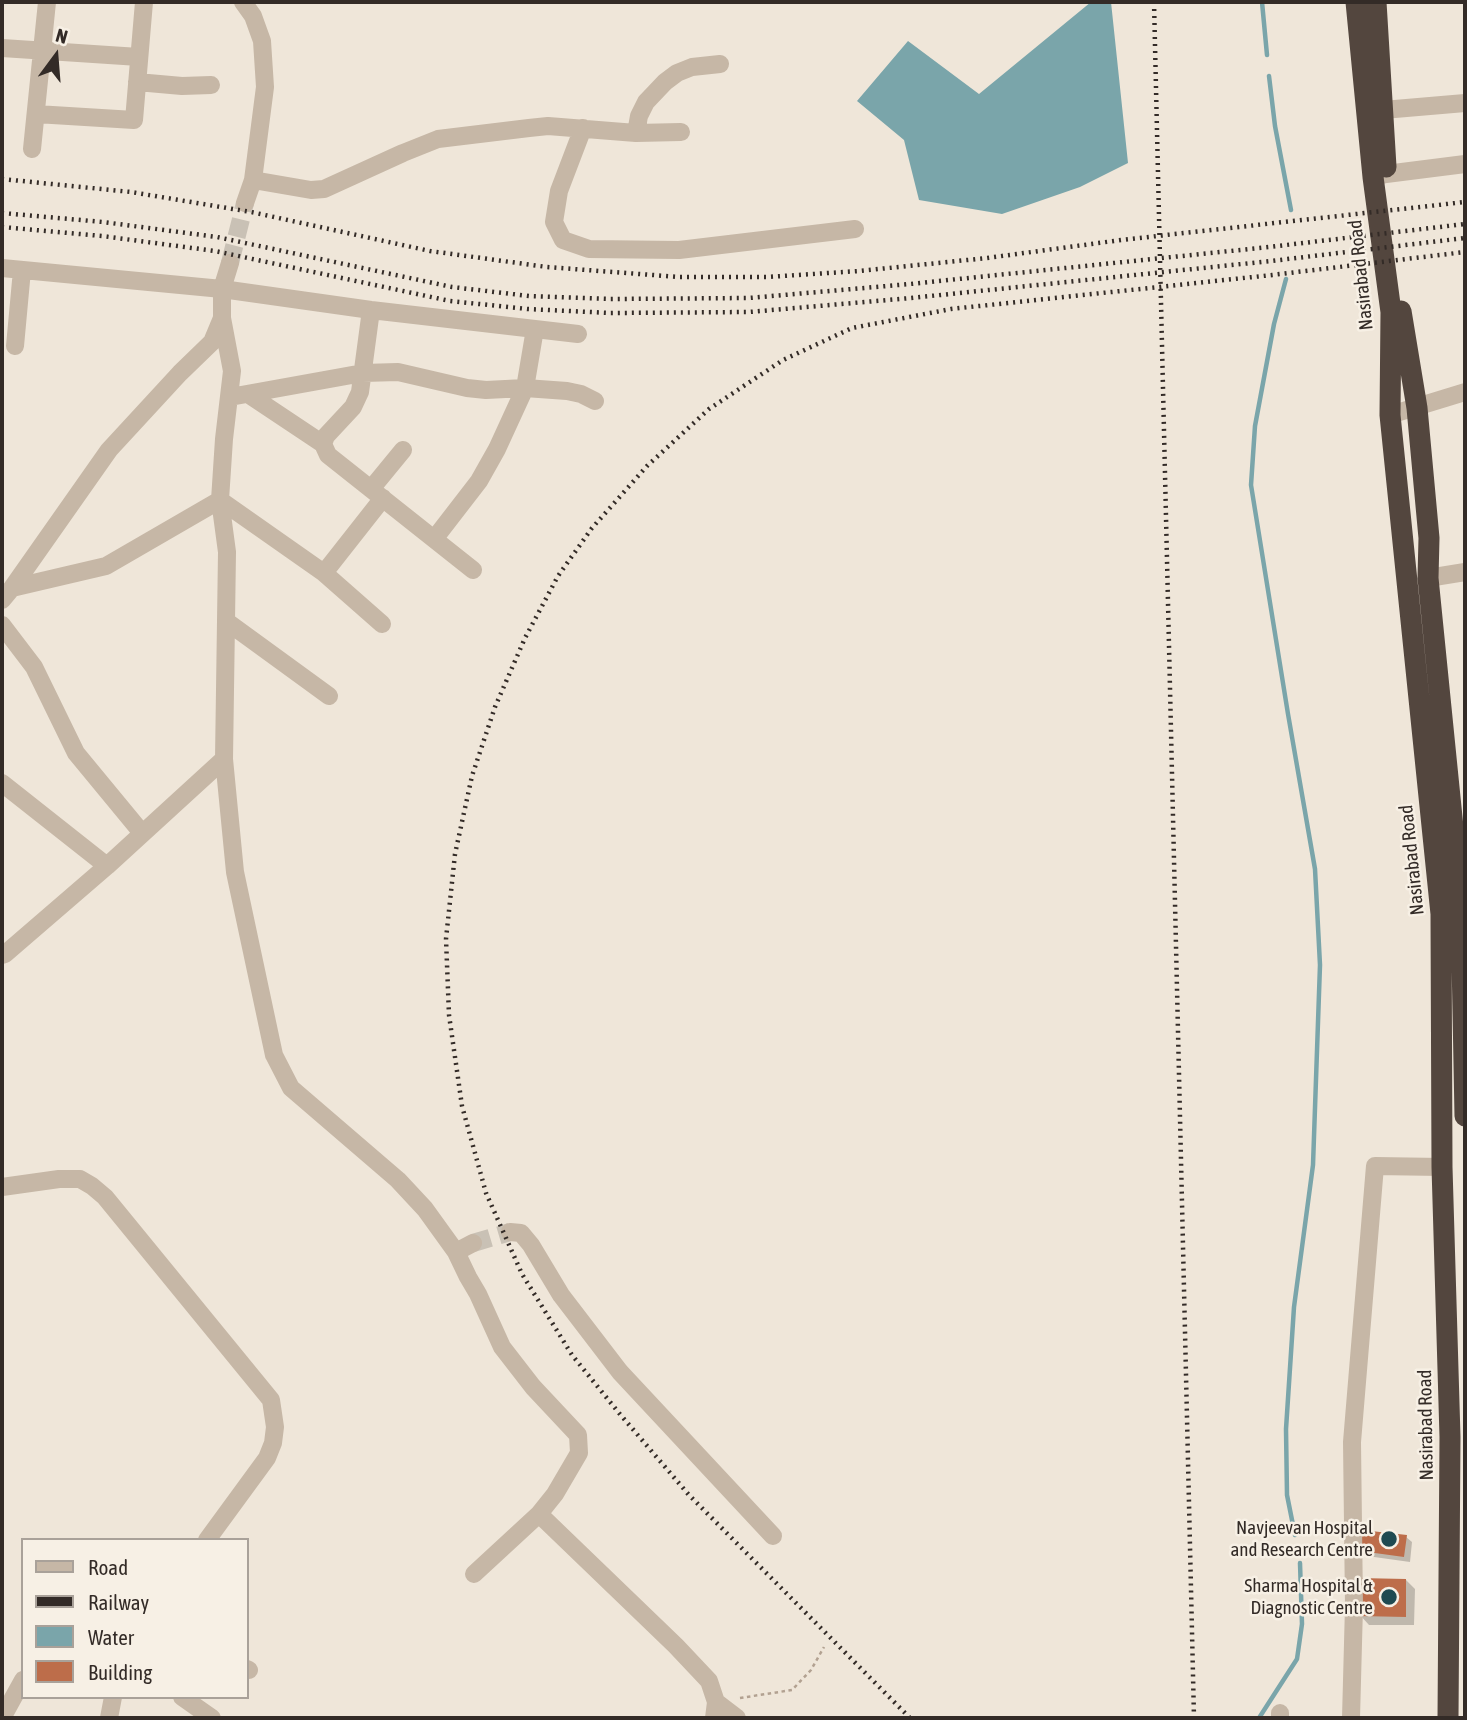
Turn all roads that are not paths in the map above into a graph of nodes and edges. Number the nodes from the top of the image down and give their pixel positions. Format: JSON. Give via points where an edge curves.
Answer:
{"nodes":[{"id":1,"x":47,"y":2,"type":"edge"},
{"id":2,"x":144,"y":2,"type":"edge"},
{"id":3,"x":243,"y":2,"type":"edge"},
{"id":4,"x":1356,"y":2,"type":"edge"},
{"id":5,"x":1376,"y":2,"type":"edge"},
{"id":6,"x":2,"y":48,"type":"edge"},
{"id":7,"x":43,"y":52,"type":"junction"},
{"id":8,"x":139,"y":57,"type":"junction"},
{"id":9,"x":720,"y":64,"type":"dead end"},
{"id":10,"x":137,"y":82,"type":"junction"},
{"id":11,"x":211,"y":85,"type":"dead end"},
{"id":12,"x":1465,"y":103,"type":"edge"},
{"id":13,"x":1383,"y":110,"type":"junction"},
{"id":14,"x":36,"y":114,"type":"junction"},
{"id":15,"x":637,"y":125,"type":"junction"},
{"id":16,"x":583,"y":128,"type":"junction"},
{"id":17,"x":681,"y":132,"type":"dead end"},
{"id":18,"x":32,"y":149,"type":"dead end"},
{"id":19,"x":1465,"y":164,"type":"edge"},
{"id":20,"x":1380,"y":176,"type":"junction"},
{"id":21,"x":253,"y":180,"type":"junction"},
{"id":22,"x":246,"y":203,"type":"tunnel mouth"},
{"id":23,"x":855,"y":229,"type":"dead end"},
{"id":24,"x":230,"y":263,"type":"tunnel mouth"},
{"id":25,"x":2,"y":268,"type":"edge"},
{"id":26,"x":22,"y":270,"type":"junction"},
{"id":27,"x":222,"y":289,"type":"junction"},
{"id":28,"x":371,"y":310,"type":"junction"},
{"id":29,"x":222,"y":318,"type":"junction"},
{"id":30,"x":535,"y":329,"type":"junction"},
{"id":31,"x":578,"y":334,"type":"dead end"},
{"id":32,"x":15,"y":346,"type":"dead end"},
{"id":33,"x":363,"y":373,"type":"junction"},
{"id":34,"x":525,"y":388,"type":"junction"},
{"id":35,"x":1465,"y":393,"type":"edge"},
{"id":36,"x":248,"y":394,"type":"junction"},
{"id":37,"x":230,"y":397,"type":"junction"},
{"id":38,"x":595,"y":401,"type":"dead end"},
{"id":39,"x":1417,"y":408,"type":"junction"},
{"id":40,"x":1390,"y":415,"type":"junction"},
{"id":41,"x":323,"y":444,"type":"junction"},
{"id":42,"x":403,"y":450,"type":"dead end"},
{"id":43,"x":377,"y":493,"type":"junction"},
{"id":44,"x":220,"y":500,"type":"junction"},
{"id":45,"x":435,"y":538,"type":"junction"},
{"id":46,"x":1404,"y":538,"type":"junction"},
{"id":47,"x":1429,"y":538,"type":"junction"},
{"id":48,"x":473,"y":570,"type":"dead end"},
{"id":49,"x":1465,"y":572,"type":"edge"},
{"id":50,"x":324,"y":573,"type":"junction"},
{"id":51,"x":1428,"y":578,"type":"junction"},
{"id":52,"x":7,"y":594,"type":"edge"},
{"id":53,"x":226,"y":621,"type":"junction"},
{"id":54,"x":382,"y":624,"type":"dead end"},
{"id":55,"x":2,"y":625,"type":"edge"},
{"id":56,"x":329,"y":696,"type":"dead end"},
{"id":57,"x":224,"y":759,"type":"junction"},
{"id":58,"x":2,"y":783,"type":"edge"},
{"id":59,"x":142,"y":833,"type":"junction"},
{"id":60,"x":107,"y":866,"type":"junction"},
{"id":61,"x":1463,"y":904,"type":"edge"},
{"id":62,"x":3,"y":953,"type":"edge"},
{"id":63,"x":1465,"y":1116,"type":"edge"},
{"id":64,"x":1442,"y":1126,"type":"junction"},
{"id":65,"x":1465,"y":1126,"type":"edge"},
{"id":66,"x":1442,"y":1167,"type":"junction"},
{"id":67,"x":2,"y":1187,"type":"edge"},
{"id":68,"x":510,"y":1232,"type":"dead end"},
{"id":69,"x":473,"y":1243,"type":"tunnel mouth"},
{"id":70,"x":456,"y":1252,"type":"junction"},
{"id":71,"x":539,"y":1514,"type":"junction"},
{"id":72,"x":773,"y":1536,"type":"dead end"},
{"id":73,"x":208,"y":1538,"type":"edge"},
{"id":74,"x":474,"y":1574,"type":"dead end"},
{"id":75,"x":21,"y":1684,"type":"edge"},
{"id":76,"x":113,"y":1699,"type":"edge"},
{"id":77,"x":185,"y":1699,"type":"edge"},
{"id":78,"x":715,"y":1710,"type":"edge"},
{"id":79,"x":2,"y":1718,"type":"edge"},
{"id":80,"x":109,"y":1718,"type":"edge"},
{"id":81,"x":212,"y":1718,"type":"edge"},
{"id":82,"x":737,"y":1718,"type":"edge"},
{"id":83,"x":1351,"y":1718,"type":"edge"},
{"id":84,"x":1448,"y":1718,"type":"edge"}],
"edges":[{"from":1,"to":7,"type":"street"},
{"from":2,"to":8,"type":"street"},
{"from":3,"to":21,"type":"street","via":[[262,41],[265,87]]},
{"from":4,"to":20,"type":"highway","name":"Nasirabad Road"},
{"from":5,"to":13,"type":"highway","name":"Nasirabad Road"},
{"from":6,"to":7,"type":"street"},
{"from":7,"to":8,"type":"street"},
{"from":7,"to":14,"type":"street"},
{"from":8,"to":10,"type":"street"},
{"from":9,"to":15,"type":"street","via":[[677,73],[646,102]]},
{"from":10,"to":11,"type":"street"},
{"from":10,"to":14,"type":"street","via":[[134,120]]},
{"from":12,"to":13,"type":"street"},
{"from":13,"to":20,"type":"highway","name":"Nasirabad Road"},
{"from":14,"to":18,"type":"street"},
{"from":15,"to":16,"type":"street"},
{"from":15,"to":17,"type":"street"},
{"from":16,"to":21,"type":"street","via":[[548,126],[438,139],[324,189]]},
{"from":16,"to":23,"type":"street","via":[[559,191],[554,222],[563,240],[589,249],[679,250]]},
{"from":19,"to":20,"type":"street"},
{"from":20,"to":39,"type":"highway","name":"Nasirabad Road"},
{"from":20,"to":40,"type":"highway","name":"Nasirabad Road","via":[[1391,312]]},
{"from":21,"to":22,"type":"street"},
{"from":24,"to":27,"type":"street"},
{"from":25,"to":26,"type":"street"},
{"from":26,"to":27,"type":"street"},
{"from":26,"to":32,"type":"street"},
{"from":27,"to":28,"type":"street"},
{"from":27,"to":29,"type":"street"},
{"from":28,"to":30,"type":"street"},
{"from":28,"to":33,"type":"street"},
{"from":29,"to":37,"type":"street","via":[[232,371]]},
{"from":29,"to":52,"type":"street","via":[[212,342],[109,450]]},
{"from":30,"to":31,"type":"street"},
{"from":30,"to":34,"type":"street"},
{"from":33,"to":34,"type":"street","via":[[398,372],[486,390]]},
{"from":33,"to":36,"type":"street"},
{"from":33,"to":41,"type":"street","via":[[352,407]]},
{"from":34,"to":38,"type":"street","via":[[567,391]]},
{"from":34,"to":45,"type":"street","via":[[479,481]]},
{"from":35,"to":39,"type":"street"},
{"from":36,"to":37,"type":"street"},
{"from":36,"to":41,"type":"street"},
{"from":37,"to":44,"type":"street"},
{"from":39,"to":40,"type":"street"},
{"from":39,"to":47,"type":"highway","name":"Nasirabad Road"},
{"from":40,"to":46,"type":"highway","name":"Nasirabad Road"},
{"from":41,"to":43,"type":"street","via":[[328,455]]},
{"from":42,"to":43,"type":"street"},
{"from":43,"to":45,"type":"street"},
{"from":43,"to":50,"type":"street"},
{"from":44,"to":50,"type":"street"},
{"from":44,"to":52,"type":"street","via":[[106,566]]},
{"from":44,"to":53,"type":"street","via":[[227,551]]},
{"from":45,"to":48,"type":"street"},
{"from":46,"to":47,"type":"highway"},
{"from":46,"to":64,"type":"highway","name":"Nasirabad Road","via":[[1441,914]]},
{"from":47,"to":51,"type":"highway","name":"Nasirabad Road"},
{"from":49,"to":51,"type":"street"},
{"from":50,"to":54,"type":"street"},
{"from":51,"to":61,"type":"highway","name":"Nasirabad Road"},
{"from":53,"to":56,"type":"street"},
{"from":53,"to":57,"type":"street"},
{"from":55,"to":59,"type":"street","via":[[34,667],[76,753]]},
{"from":57,"to":59,"type":"street"},
{"from":57,"to":70,"type":"street","via":[[235,872],[274,1055],[291,1088],[398,1180]]},
{"from":58,"to":60,"type":"street"},
{"from":59,"to":60,"type":"street"},
{"from":60,"to":62,"type":"street"},
{"from":61,"to":63,"type":"highway","name":"Nasirabad Road"},
{"from":64,"to":65,"type":"street"},
{"from":64,"to":66,"type":"highway","name":"Nasirabad Road"},
{"from":66,"to":83,"type":"street","via":[[1376,1166],[1352,1442]]},
{"from":66,"to":84,"type":"highway","name":"Nasirabad Road","via":[[1450,1437]]},
{"from":67,"to":73,"type":"street","via":[[59,1179],[80,1179],[92,1186],[271,1400],[275,1427],[267,1458]]},
{"from":68,"to":72,"type":"street","via":[[521,1233],[531,1245],[561,1295],[620,1372]]},
{"from":69,"to":70,"type":"street"},
{"from":70,"to":71,"type":"street","via":[[502,1348],[578,1435],[579,1453]]},
{"from":71,"to":74,"type":"street"},
{"from":71,"to":78,"type":"street","via":[[709,1681]]},
{"from":75,"to":79,"type":"street"},
{"from":76,"to":80,"type":"street"},
{"from":77,"to":81,"type":"street"},
{"from":78,"to":82,"type":"street"}]}
